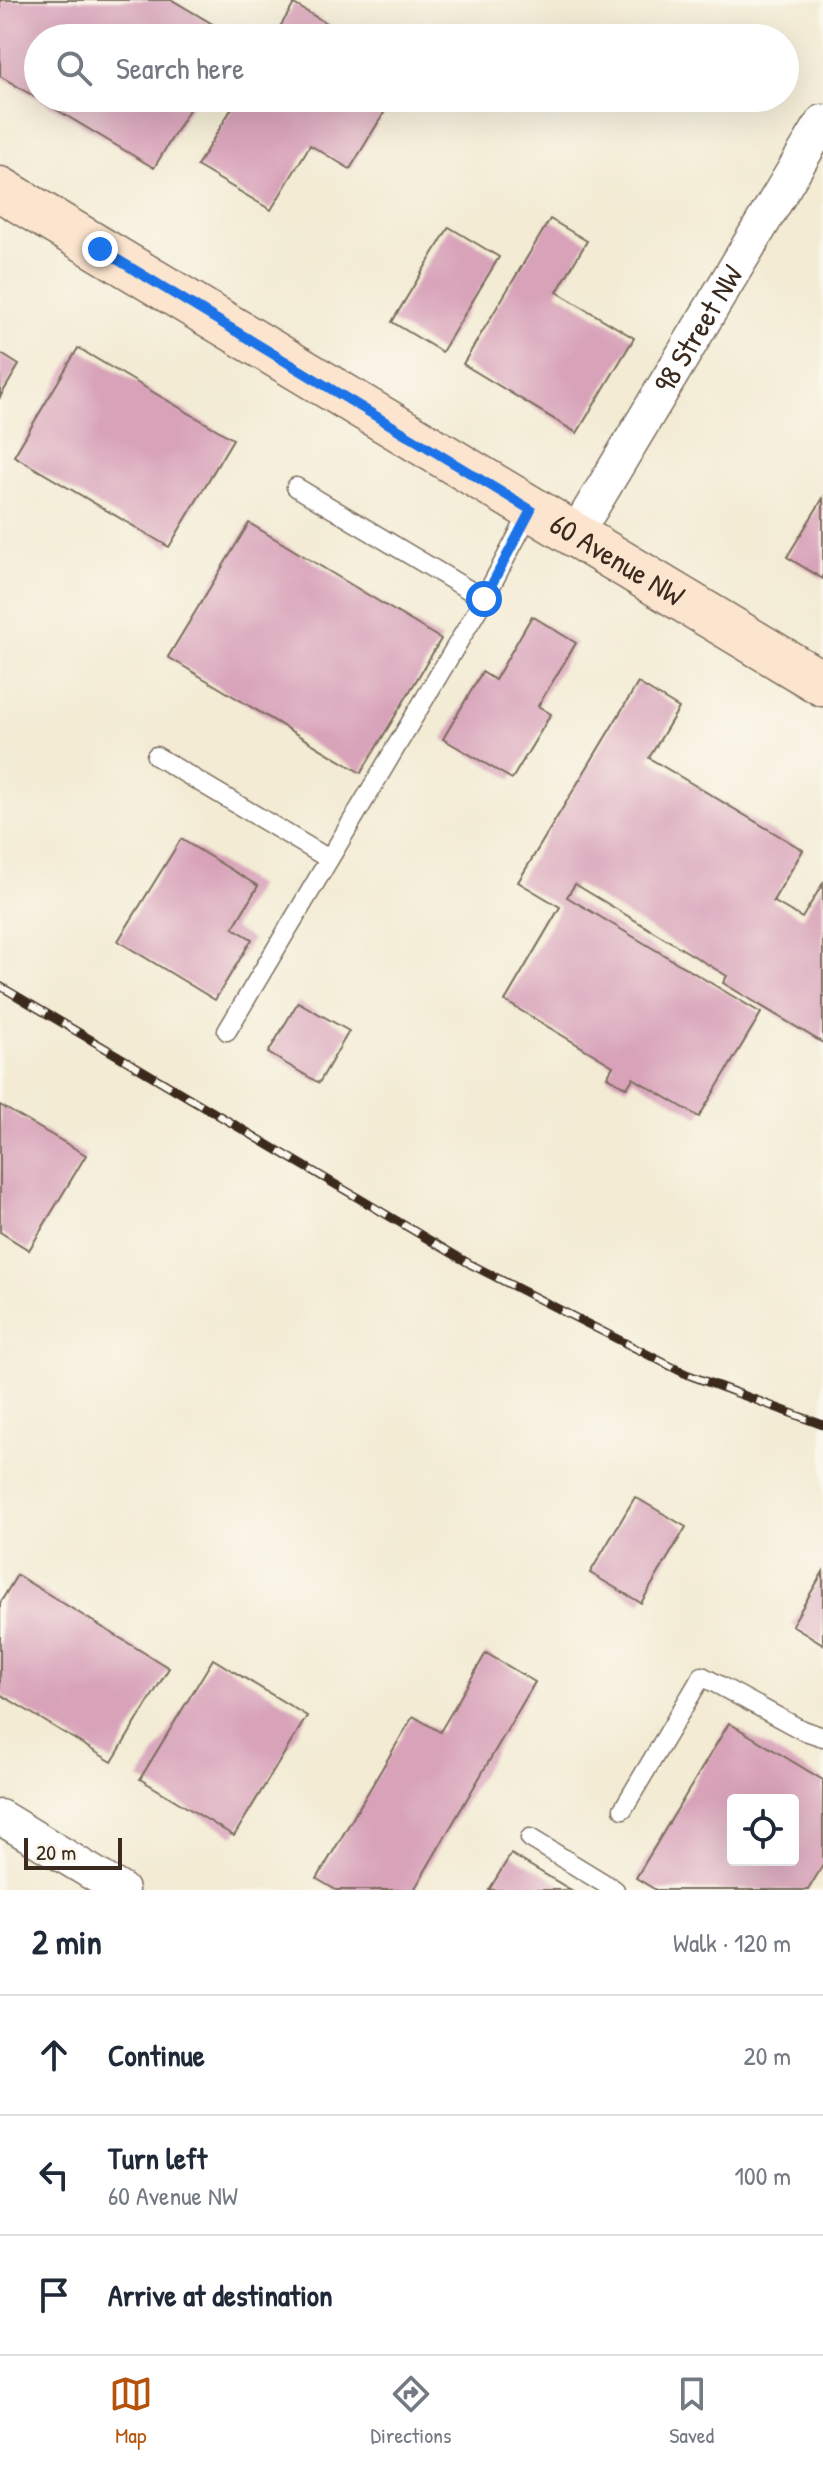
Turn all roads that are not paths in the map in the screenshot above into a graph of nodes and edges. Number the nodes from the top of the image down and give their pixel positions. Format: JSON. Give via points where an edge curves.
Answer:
{"nodes":[{"id":1,"x":823,"y":122,"type":"edge"},
{"id":2,"x":0,"y":189,"type":"edge"},
{"id":3,"x":296,"y":487,"type":"dead end"},
{"id":4,"x":531,"y":510,"type":"junction"},
{"id":5,"x":575,"y":535,"type":"junction"},
{"id":6,"x":484,"y":599,"type":"junction"},
{"id":7,"x":823,"y":684,"type":"edge"},
{"id":8,"x":156,"y":756,"type":"dead end"},
{"id":9,"x":329,"y":859,"type":"junction"},
{"id":10,"x":227,"y":1031,"type":"dead end"},
{"id":11,"x":823,"y":1737,"type":"edge"},
{"id":12,"x":623,"y":1809,"type":"dead end"},
{"id":13,"x":0,"y":1817,"type":"edge"},
{"id":14,"x":530,"y":1838,"type":"dead end"},
{"id":15,"x":121,"y":1890,"type":"edge"},
{"id":16,"x":615,"y":1890,"type":"edge"}],
"edges":[{"from":1,"to":5,"type":"street","name":"98 Street NW"},
{"from":2,"to":4,"type":"street","name":"60 Avenue NW"},
{"from":3,"to":6,"type":"lane"},
{"from":4,"to":5,"type":"street","name":"60 Avenue NW"},
{"from":4,"to":6,"type":"lane"},
{"from":5,"to":7,"type":"street","name":"60 Avenue NW"},
{"from":6,"to":9,"type":"lane"},
{"from":8,"to":9,"type":"lane"},
{"from":9,"to":10,"type":"lane"},
{"from":11,"to":12,"type":"lane","via":[[702,1676]]},
{"from":13,"to":15,"type":"street"},
{"from":14,"to":16,"type":"lane"}]}
